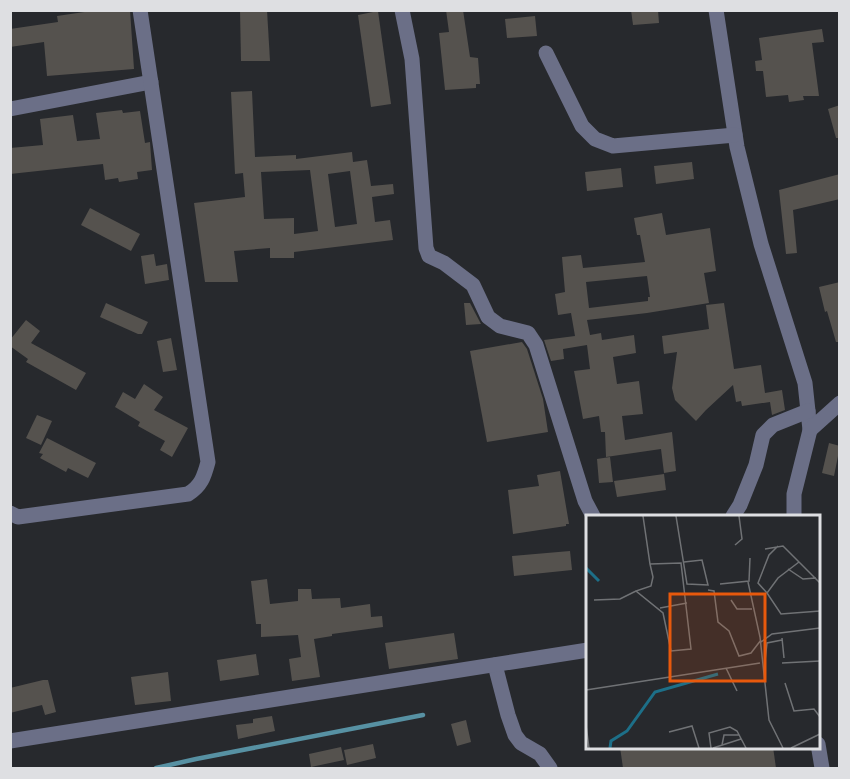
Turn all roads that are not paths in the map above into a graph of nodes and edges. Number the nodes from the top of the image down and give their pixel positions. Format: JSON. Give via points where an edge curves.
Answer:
{"nodes":[{"id":1,"x":140,"y":10,"type":"edge"},
{"id":2,"x":402,"y":10,"type":"edge"},
{"id":3,"x":716,"y":10,"type":"edge"},
{"id":4,"x":546,"y":53,"type":"dead end"},
{"id":5,"x":151,"y":82,"type":"junction"},
{"id":6,"x":10,"y":109,"type":"edge"},
{"id":7,"x":735,"y":135,"type":"junction"},
{"id":8,"x":840,"y":403,"type":"edge"},
{"id":9,"x":807,"y":411,"type":"junction"},
{"id":10,"x":810,"y":430,"type":"junction"},
{"id":11,"x":10,"y":513,"type":"edge"},
{"id":12,"x":592,"y":515,"type":"edge"},
{"id":13,"x":734,"y":515,"type":"edge"},
{"id":14,"x":794,"y":515,"type":"edge"},
{"id":15,"x":586,"y":650,"type":"edge"},
{"id":16,"x":495,"y":665,"type":"junction"},
{"id":17,"x":10,"y":741,"type":"edge"},
{"id":18,"x":820,"y":749,"type":"edge"},
{"id":19,"x":550,"y":768,"type":"edge"},
{"id":20,"x":822,"y":768,"type":"edge"}],
"edges":[{"from":1,"to":5,"type":"street"},
{"from":2,"to":12,"type":"street","via":[[412,59],[429,256],[473,285],[488,317],[500,326],[528,333],[536,345]]},
{"from":3,"to":7,"type":"street"},
{"from":4,"to":7,"type":"street","via":[[582,126],[595,139],[614,146]]},
{"from":5,"to":6,"type":"street"},
{"from":5,"to":11,"type":"street","via":[[208,462],[205,477],[199,488],[188,494],[18,517]]},
{"from":7,"to":9,"type":"street","via":[[761,244],[804,384]]},
{"from":8,"to":10,"type":"street"},
{"from":9,"to":10,"type":"street"},
{"from":9,"to":13,"type":"street","via":[[773,425],[762,435],[756,465]]},
{"from":10,"to":14,"type":"street","via":[[794,494]]},
{"from":15,"to":16,"type":"street"},
{"from":16,"to":17,"type":"street"},
{"from":16,"to":19,"type":"street","via":[[515,735],[540,754]]},
{"from":18,"to":20,"type":"street"}]}
